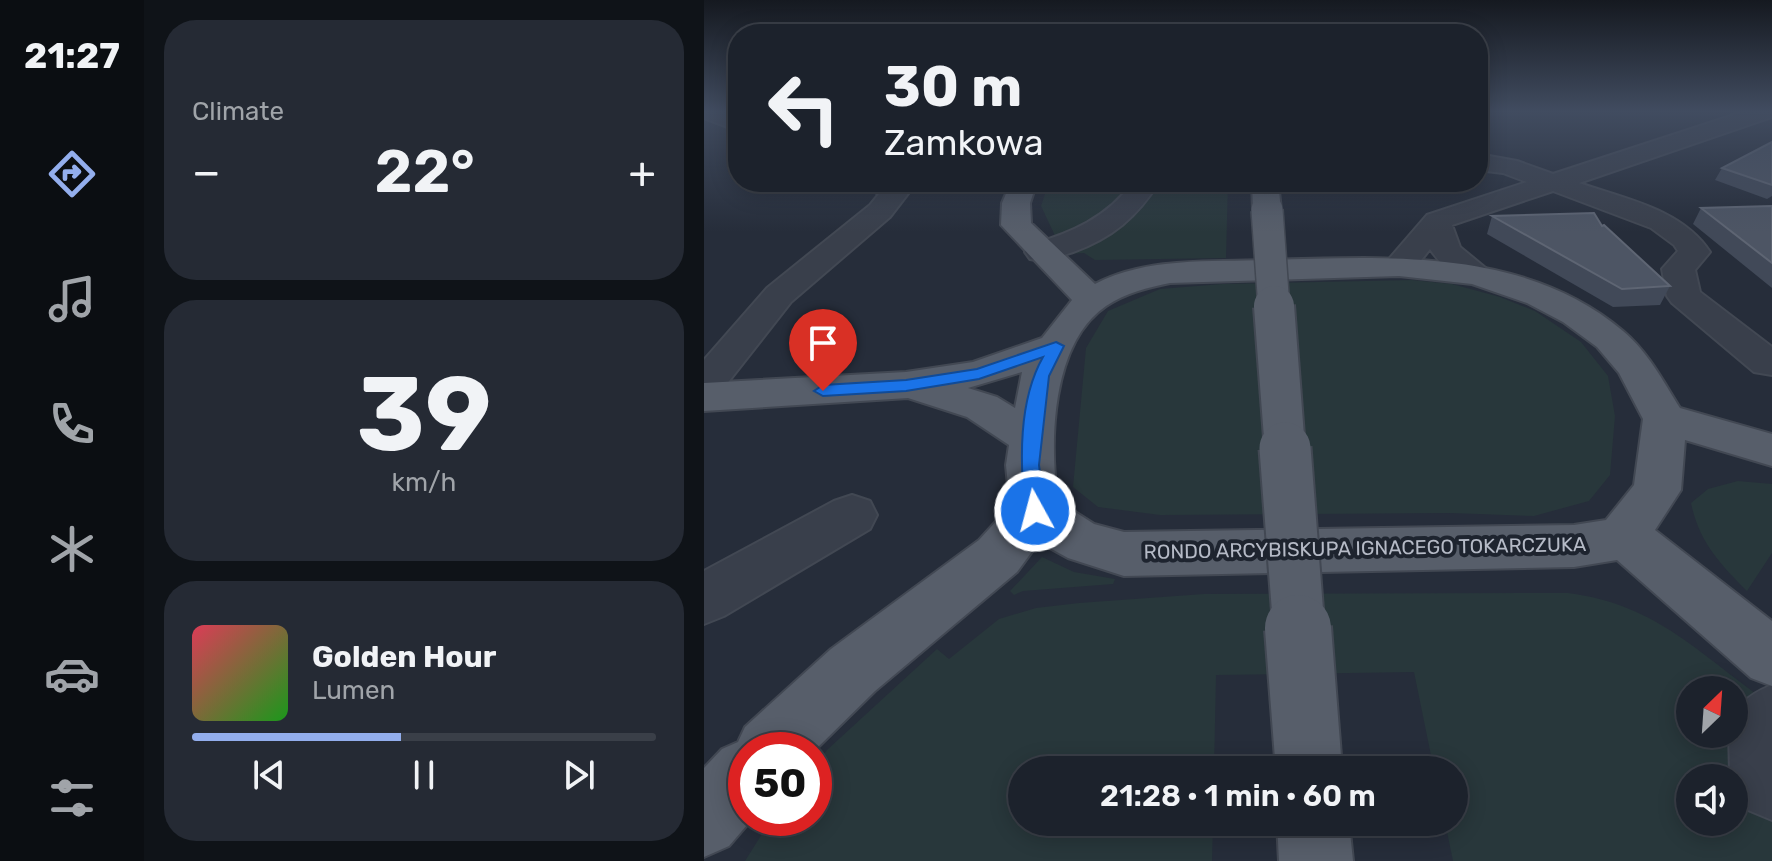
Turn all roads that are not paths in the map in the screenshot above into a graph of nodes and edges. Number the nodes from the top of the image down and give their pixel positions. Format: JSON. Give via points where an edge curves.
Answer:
{"nodes":[{"id":1,"x":1647,"y":151,"type":"edge"},
{"id":2,"x":1488,"y":163,"type":"edge"},
{"id":3,"x":1551,"y":183,"type":"junction"},
{"id":4,"x":895,"y":192,"type":"edge"},
{"id":5,"x":1020,"y":192,"type":"edge"},
{"id":6,"x":1140,"y":192,"type":"edge"},
{"id":7,"x":1266,"y":196,"type":"edge"},
{"id":8,"x":1437,"y":221,"type":"junction"},
{"id":9,"x":1041,"y":252,"type":"junction"},
{"id":10,"x":1399,"y":266,"type":"junction"},
{"id":11,"x":1477,"y":275,"type":"junction"},
{"id":12,"x":1091,"y":300,"type":"junction"},
{"id":13,"x":1056,"y":346,"type":"junction"},
{"id":14,"x":1770,"y":363,"type":"edge"},
{"id":15,"x":906,"y":385,"type":"junction"},
{"id":16,"x":704,"y":386,"type":"edge"},
{"id":17,"x":704,"y":397,"type":"edge"},
{"id":18,"x":1665,"y":419,"type":"junction"},
{"id":19,"x":1033,"y":439,"type":"junction"},
{"id":20,"x":1772,"y":450,"type":"edge"},
{"id":21,"x":1035,"y":511,"type":"junction"},
{"id":22,"x":852,"y":515,"type":"dead end"},
{"id":23,"x":1624,"y":535,"type":"junction"},
{"id":24,"x":704,"y":599,"type":"edge"},
{"id":25,"x":1772,"y":658,"type":"edge"},
{"id":26,"x":1772,"y":717,"type":"edge"},
{"id":27,"x":787,"y":732,"type":"edge"},
{"id":28,"x":1308,"y":756,"type":"edge"},
{"id":29,"x":1772,"y":786,"type":"edge"},
{"id":30,"x":728,"y":794,"type":"edge"},
{"id":31,"x":704,"y":821,"type":"edge"},
{"id":32,"x":1314,"y":836,"type":"edge"},
{"id":33,"x":1316,"y":861,"type":"edge"}],
"edges":[{"from":1,"to":3,"type":"street"},
{"from":2,"to":3,"type":"street"},
{"from":3,"to":8,"type":"street"},
{"from":3,"to":14,"type":"street","via":[[1661,222],[1686,239],[1694,252],[1678,269],[1684,296]]},
{"from":4,"to":16,"type":"street","via":[[880,211],[779,295]]},
{"from":5,"to":9,"type":"main road","via":[[1016,225]]},
{"from":6,"to":9,"type":"street","via":[[1116,219]]},
{"from":7,"to":28,"type":"main road","bridge":true},
{"from":8,"to":10,"type":"street"},
{"from":8,"to":11,"type":"street","via":[[1439,241],[1452,258]]},
{"from":9,"to":12,"type":"main road"},
{"from":10,"to":11,"type":"main road"},
{"from":10,"to":12,"type":"main road","via":[[1170,273],[1124,282]]},
{"from":11,"to":18,"type":"main road","via":[[1539,296],[1610,339],[1636,368]]},
{"from":12,"to":13,"type":"main road"},
{"from":13,"to":15,"type":"main road","via":[[979,374]]},
{"from":13,"to":19,"type":"main road","via":[[1040,376]]},
{"from":15,"to":17,"type":"main road"},
{"from":15,"to":19,"type":"main road","via":[[982,407]]},
{"from":18,"to":20,"type":"main road"},
{"from":18,"to":23,"type":"main road","via":[[1657,490]]},
{"from":19,"to":21,"type":"main road","via":[[1029,465]]},
{"from":21,"to":23,"type":"main road","name":"RONDO ARCYBISKUPA IGNACEGO TOKARCZUKA","via":[[1066,536],[1124,554],[1574,546]]},
{"from":21,"to":27,"type":"main road","via":[[998,556],[853,670]]},
{"from":22,"to":24,"type":"street"},
{"from":23,"to":25,"type":"main road"},
{"from":26,"to":29,"type":"street","via":[[1761,730],[1764,771]]},
{"from":30,"to":31,"type":"main road"},
{"from":32,"to":33,"type":"main road"}]}
